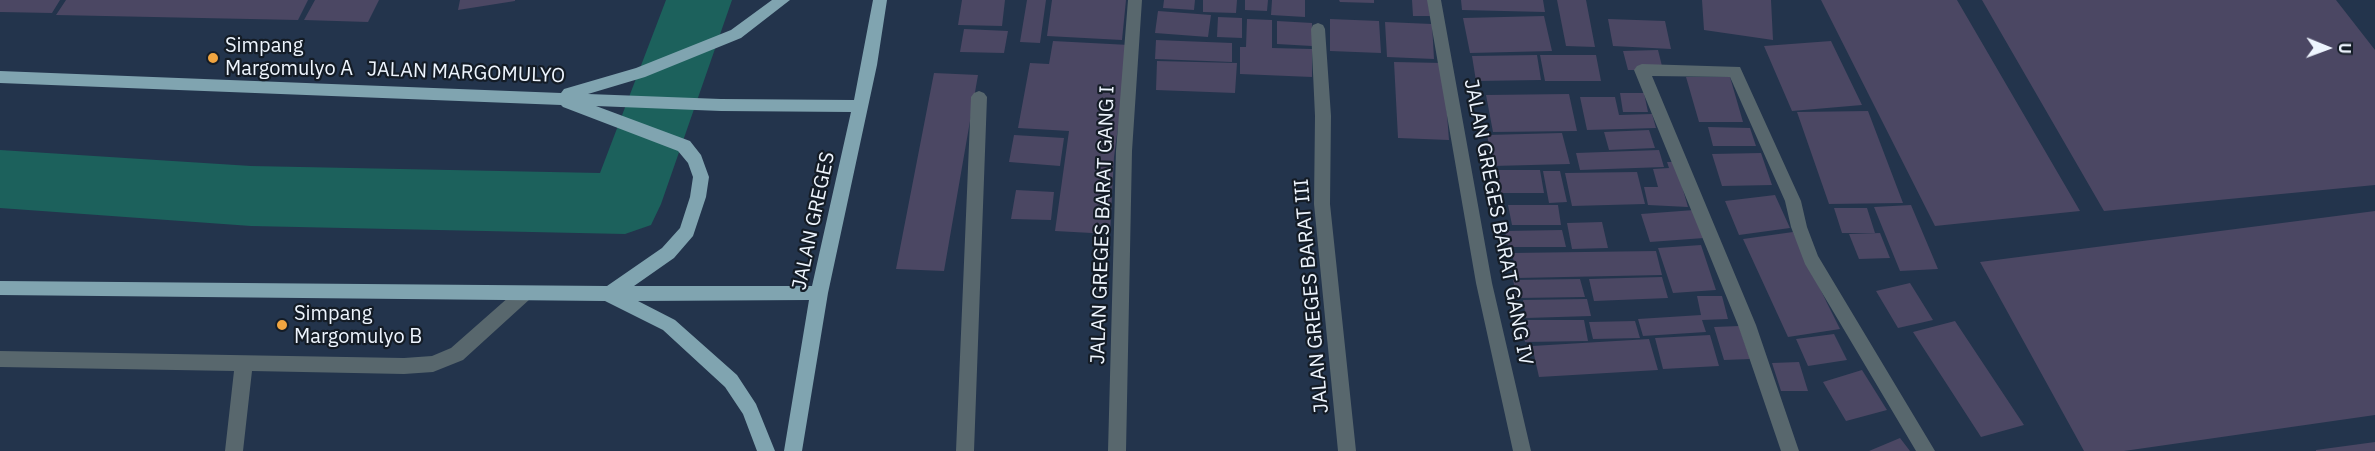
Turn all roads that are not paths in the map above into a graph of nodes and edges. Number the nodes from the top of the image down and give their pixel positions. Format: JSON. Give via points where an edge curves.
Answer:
{"nodes":[{"id":1,"x":783,"y":0,"type":"edge"},
{"id":2,"x":880,"y":0,"type":"edge"},
{"id":3,"x":1135,"y":0,"type":"edge"},
{"id":4,"x":1434,"y":0,"type":"edge"},
{"id":5,"x":1318,"y":29,"type":"dead end"},
{"id":6,"x":0,"y":77,"type":"edge"},
{"id":7,"x":979,"y":97,"type":"dead end"},
{"id":8,"x":551,"y":98,"type":"junction"},
{"id":9,"x":859,"y":106,"type":"junction"},
{"id":10,"x":4,"y":291,"type":"edge"},
{"id":11,"x":819,"y":293,"type":"junction"},
{"id":12,"x":524,"y":294,"type":"junction"},
{"id":13,"x":609,"y":294,"type":"junction"},
{"id":14,"x":0,"y":359,"type":"edge"},
{"id":15,"x":244,"y":363,"type":"junction"},
{"id":16,"x":234,"y":451,"type":"edge"},
{"id":17,"x":766,"y":451,"type":"edge"},
{"id":18,"x":793,"y":451,"type":"edge"},
{"id":19,"x":965,"y":451,"type":"edge"},
{"id":20,"x":1116,"y":451,"type":"edge"},
{"id":21,"x":1347,"y":451,"type":"edge"},
{"id":22,"x":1522,"y":451,"type":"edge"},
{"id":23,"x":1790,"y":451,"type":"edge"},
{"id":24,"x":1926,"y":451,"type":"edge"}],
"edges":[{"from":1,"to":8,"type":"highway","via":[[736,34],[640,73]]},
{"from":2,"to":9,"type":"highway","name":"JALAN GREGES"},
{"from":3,"to":20,"type":"street","name":"JALAN GREGES BARAT GANG I","via":[[1124,150]]},
{"from":4,"to":22,"type":"street","name":"JALAN GREGES BARAT GANG IV","via":[[1484,283]]},
{"from":5,"to":21,"type":"street","name":"JALAN GREGES BARAT III","via":[[1323,116],[1322,204]]},
{"from":6,"to":8,"type":"highway","name":"JALAN MARGOMULYO"},
{"from":7,"to":19,"type":"street"},
{"from":8,"to":9,"type":"highway","name":"JALAN MARGOMULYO"},
{"from":8,"to":13,"type":"highway","via":[[684,146],[701,177],[687,231],[668,253]]},
{"from":9,"to":11,"type":"highway","name":"JALAN GREGES"},
{"from":10,"to":12,"type":"highway"},
{"from":11,"to":13,"type":"highway"},
{"from":11,"to":18,"type":"highway","name":"JALAN GREGES"},
{"from":12,"to":13,"type":"highway"},
{"from":12,"to":15,"type":"street","via":[[457,354],[433,364]]},
{"from":13,"to":17,"type":"highway","via":[[669,325],[731,381],[750,410]]},
{"from":14,"to":15,"type":"street"},
{"from":15,"to":16,"type":"street"},
{"from":23,"to":24,"type":"street","via":[[1747,325],[1642,70],[1735,71],[1793,201],[1811,259]]}]}
